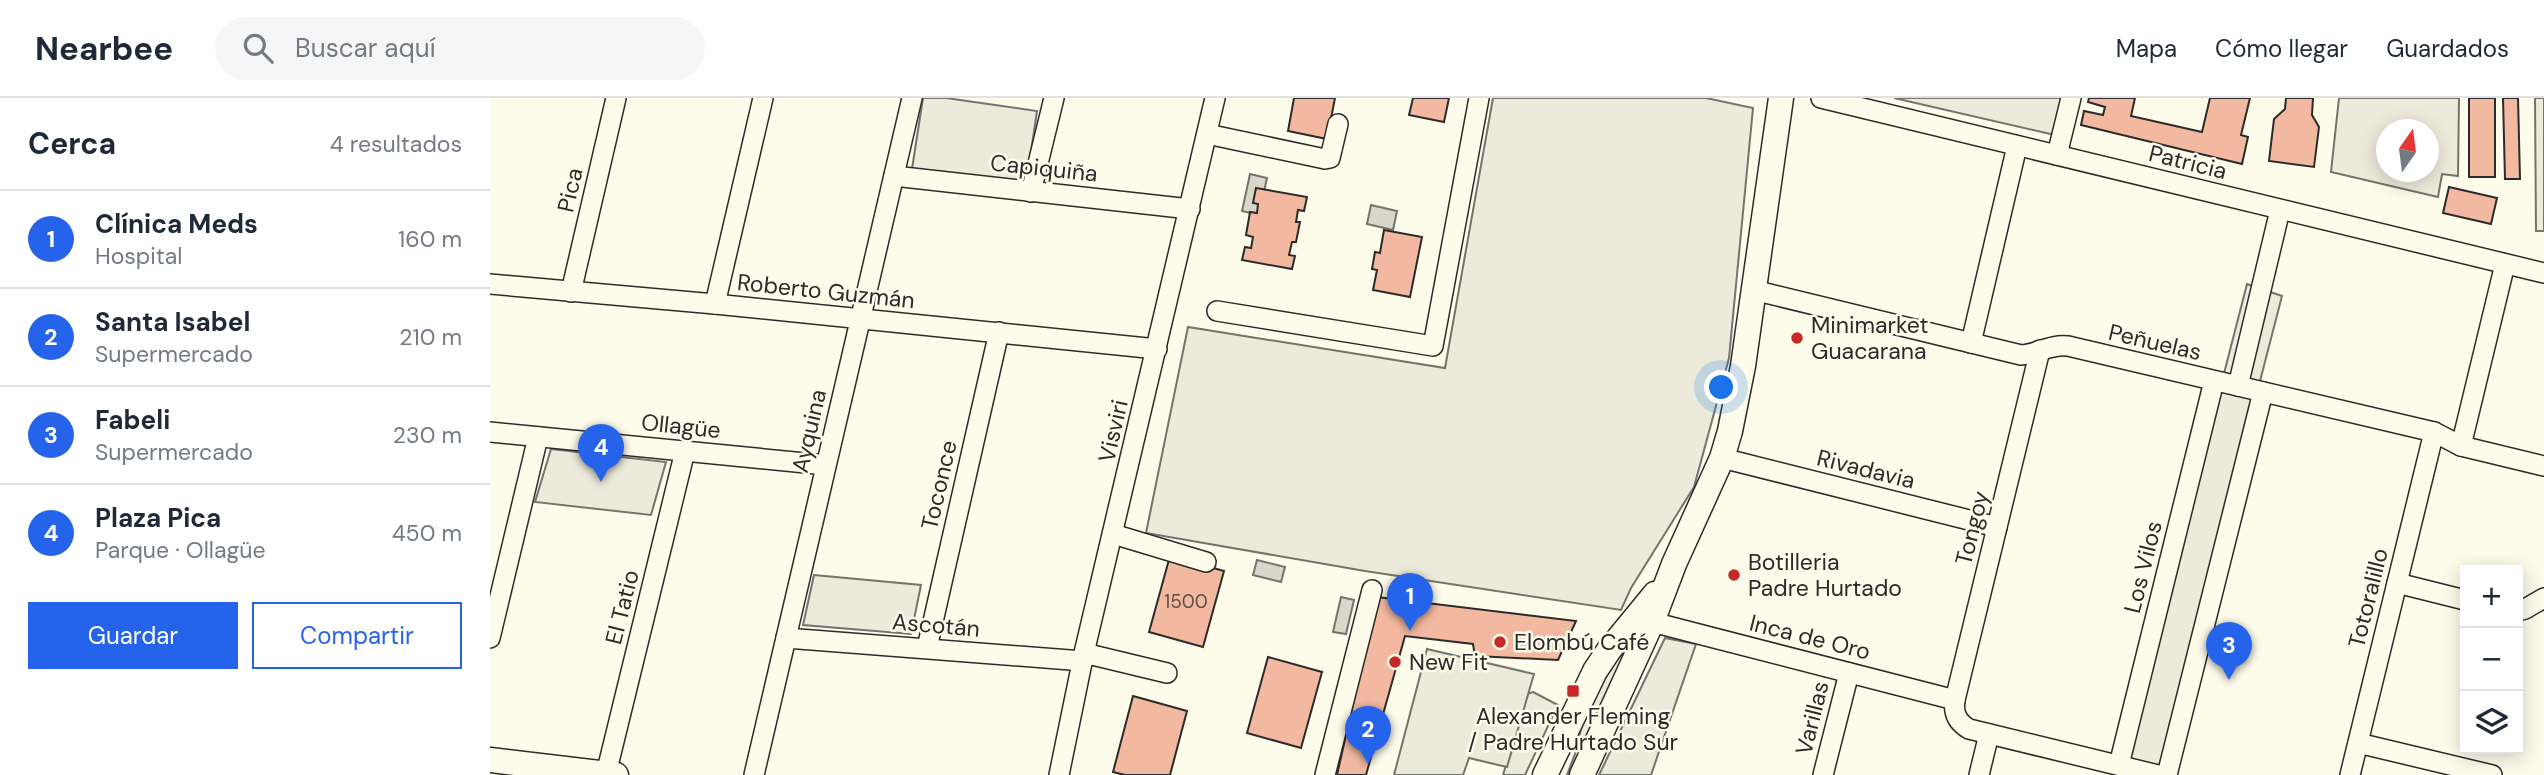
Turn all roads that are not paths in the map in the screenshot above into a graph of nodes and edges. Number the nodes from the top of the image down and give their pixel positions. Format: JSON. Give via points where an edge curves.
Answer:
{"nodes":[{"id":1,"x":616,"y":98,"type":"edge"},
{"id":2,"x":763,"y":98,"type":"edge"},
{"id":3,"x":912,"y":98,"type":"edge"},
{"id":4,"x":1054,"y":98,"type":"edge"},
{"id":5,"x":1215,"y":98,"type":"edge"},
{"id":6,"x":1479,"y":98,"type":"edge"},
{"id":7,"x":1781,"y":98,"type":"edge"},
{"id":8,"x":1821,"y":98,"type":"edge"},
{"id":9,"x":2071,"y":98,"type":"edge"},
{"id":10,"x":1338,"y":124,"type":"dead end"},
{"id":11,"x":1207,"y":134,"type":"junction"},
{"id":12,"x":2017,"y":146,"type":"junction"},
{"id":13,"x":2057,"y":155,"type":"junction"},
{"id":14,"x":894,"y":176,"type":"junction"},
{"id":15,"x":1031,"y":192,"type":"junction"},
{"id":16,"x":1190,"y":209,"type":"junction"},
{"id":17,"x":2280,"y":210,"type":"junction"},
{"id":18,"x":2505,"y":264,"type":"junction"},
{"id":19,"x":2544,"y":273,"type":"edge"},
{"id":20,"x":490,"y":284,"type":"edge"},
{"id":21,"x":1753,"y":290,"type":"junction"},
{"id":22,"x":571,"y":292,"type":"junction"},
{"id":23,"x":715,"y":304,"type":"junction"},
{"id":24,"x":1217,"y":311,"type":"dead end"},
{"id":25,"x":860,"y":319,"type":"junction"},
{"id":26,"x":999,"y":332,"type":"junction"},
{"id":27,"x":1971,"y":342,"type":"junction"},
{"id":28,"x":1157,"y":349,"type":"junction"},
{"id":29,"x":2040,"y":350,"type":"junction"},
{"id":30,"x":2214,"y":381,"type":"junction"},
{"id":31,"x":2238,"y":386,"type":"junction"},
{"id":32,"x":2263,"y":392,"type":"junction"},
{"id":33,"x":490,"y":432,"type":"edge"},
{"id":34,"x":2434,"y":432,"type":"junction"},
{"id":35,"x":538,"y":437,"type":"junction"},
{"id":36,"x":2461,"y":446,"type":"junction"},
{"id":37,"x":685,"y":451,"type":"junction"},
{"id":38,"x":1722,"y":458,"type":"junction"},
{"id":39,"x":826,"y":465,"type":"junction"},
{"id":40,"x":2544,"y":466,"type":"edge"},
{"id":41,"x":1997,"y":527,"type":"junction"},
{"id":42,"x":1113,"y":534,"type":"junction"},
{"id":43,"x":1206,"y":562,"type":"dead end"},
{"id":44,"x":1674,"y":564,"type":"junction"},
{"id":45,"x":2397,"y":583,"type":"junction"},
{"id":46,"x":1372,"y":590,"type":"dead end"},
{"id":47,"x":2544,"y":598,"type":"edge"},
{"id":48,"x":2460,"y":599,"type":"edge"},
{"id":49,"x":2523,"y":610,"type":"edge"},
{"id":50,"x":1652,"y":622,"type":"junction"},
{"id":51,"x":490,"y":638,"type":"edge"},
{"id":52,"x":786,"y":638,"type":"junction"},
{"id":53,"x":927,"y":648,"type":"junction"},
{"id":54,"x":1083,"y":657,"type":"junction"},
{"id":55,"x":1167,"y":673,"type":"dead end"},
{"id":56,"x":1849,"y":673,"type":"junction"},
{"id":57,"x":1956,"y":709,"type":"junction"},
{"id":58,"x":1989,"y":734,"type":"junction"},
{"id":59,"x":2358,"y":743,"type":"junction"},
{"id":60,"x":490,"y":760,"type":"edge"},
{"id":61,"x":2119,"y":765,"type":"junction"},
{"id":62,"x":611,"y":774,"type":"edge"},
{"id":63,"x":2147,"y":774,"type":"edge"},
{"id":64,"x":754,"y":775,"type":"edge"},
{"id":65,"x":1059,"y":775,"type":"edge"},
{"id":66,"x":1325,"y":775,"type":"edge"},
{"id":67,"x":1545,"y":775,"type":"edge"},
{"id":68,"x":1582,"y":775,"type":"edge"},
{"id":69,"x":1824,"y":775,"type":"edge"},
{"id":70,"x":1979,"y":775,"type":"edge"},
{"id":71,"x":2167,"y":775,"type":"edge"},
{"id":72,"x":2350,"y":775,"type":"edge"},
{"id":73,"x":2492,"y":775,"type":"edge"}],
"edges":[{"from":1,"to":22,"type":"street","name":"Pica"},
{"from":2,"to":23,"type":"street"},
{"from":3,"to":14,"type":"street","name":"Ayquina"},
{"from":4,"to":15,"type":"street"},
{"from":5,"to":11,"type":"street","name":"Visviri"},
{"from":6,"to":24,"type":"street","via":[[1433,346]]},
{"from":7,"to":21,"type":"main road"},
{"from":8,"to":12,"type":"street","name":"Patricia"},
{"from":9,"to":13,"type":"street"},
{"from":10,"to":11,"type":"street","via":[[1330,158],[1325,159]]},
{"from":11,"to":16,"type":"street","name":"Visviri"},
{"from":12,"to":13,"type":"street","name":"Patricia"},
{"from":12,"to":27,"type":"street"},
{"from":13,"to":17,"type":"street","name":"Patricia"},
{"from":14,"to":15,"type":"street","name":"Capiquiña"},
{"from":14,"to":25,"type":"street","name":"Ayquina"},
{"from":15,"to":16,"type":"street","name":"Capiquiña"},
{"from":16,"to":28,"type":"street","name":"Visviri"},
{"from":17,"to":18,"type":"street","name":"Patricia"},
{"from":17,"to":31,"type":"street"},
{"from":18,"to":19,"type":"street","name":"Patricia"},
{"from":18,"to":36,"type":"street"},
{"from":20,"to":22,"type":"street","name":"Roberto Guzmán"},
{"from":21,"to":27,"type":"street","name":"Peñuelas"},
{"from":21,"to":38,"type":"main road","via":[[1737,405]]},
{"from":22,"to":23,"type":"street","name":"Roberto Guzmán"},
{"from":23,"to":25,"type":"street","name":"Roberto Guzmán"},
{"from":25,"to":26,"type":"street","name":"Roberto Guzmán"},
{"from":25,"to":39,"type":"street","name":"Ayquina"},
{"from":26,"to":28,"type":"street","name":"Roberto Guzmán"},
{"from":26,"to":53,"type":"street","name":"Toconce"},
{"from":27,"to":29,"type":"street","name":"Peñuelas","via":[[2021,355]]},
{"from":28,"to":42,"type":"street","name":"Visviri"},
{"from":29,"to":30,"type":"street","name":"Peñuelas","via":[[2068,346]]},
{"from":29,"to":41,"type":"street","name":"Tongoy"},
{"from":30,"to":31,"type":"street","name":"Peñuelas"},
{"from":30,"to":61,"type":"street","name":"Los Vilos"},
{"from":31,"to":32,"type":"street","name":"Peñuelas"},
{"from":32,"to":34,"type":"street","name":"Peñuelas"},
{"from":32,"to":71,"type":"street"},
{"from":33,"to":35,"type":"street","name":"Ollagüe"},
{"from":34,"to":36,"type":"street","name":"Peñuelas"},
{"from":34,"to":45,"type":"street","name":"Totoralillo"},
{"from":35,"to":37,"type":"street","name":"Ollagüe"},
{"from":35,"to":51,"type":"street"},
{"from":36,"to":40,"type":"street","name":"Peñuelas"},
{"from":37,"to":39,"type":"street","name":"Ollagüe"},
{"from":37,"to":62,"type":"street","name":"El Tatio"},
{"from":38,"to":41,"type":"street","name":"Rivadavia"},
{"from":38,"to":44,"type":"main road"},
{"from":39,"to":52,"type":"street","name":"Ayquina"},
{"from":41,"to":57,"type":"street","name":"Tongoy"},
{"from":42,"to":43,"type":"street"},
{"from":42,"to":54,"type":"street","name":"Visviri"},
{"from":44,"to":50,"type":"main road"},
{"from":44,"to":67,"type":"main road","via":[[1595,671]]},
{"from":45,"to":48,"type":"street"},
{"from":45,"to":59,"type":"street","name":"Totoralillo"},
{"from":46,"to":66,"type":"street"},
{"from":47,"to":49,"type":"street"},
{"from":50,"to":56,"type":"street","name":"Inca de Oro"},
{"from":50,"to":68,"type":"main road"},
{"from":52,"to":53,"type":"street","name":"Ascotán"},
{"from":52,"to":64,"type":"street","name":"Ayquina"},
{"from":53,"to":54,"type":"street","name":"Ascotán"},
{"from":54,"to":55,"type":"street","name":"Ascotán"},
{"from":54,"to":65,"type":"street","name":"Visviri"},
{"from":56,"to":57,"type":"street","name":"Inca de Oro"},
{"from":56,"to":69,"type":"street","name":"Varillas"},
{"from":57,"to":58,"type":"street","name":"Inca de Oro","via":[[1969,729]]},
{"from":58,"to":61,"type":"street","name":"Inca de Oro"},
{"from":58,"to":70,"type":"street"},
{"from":59,"to":72,"type":"street","name":"Totoralillo"},
{"from":59,"to":73,"type":"street"},
{"from":60,"to":62,"type":"main road"},
{"from":61,"to":63,"type":"street","name":"Inca de Oro"}]}
